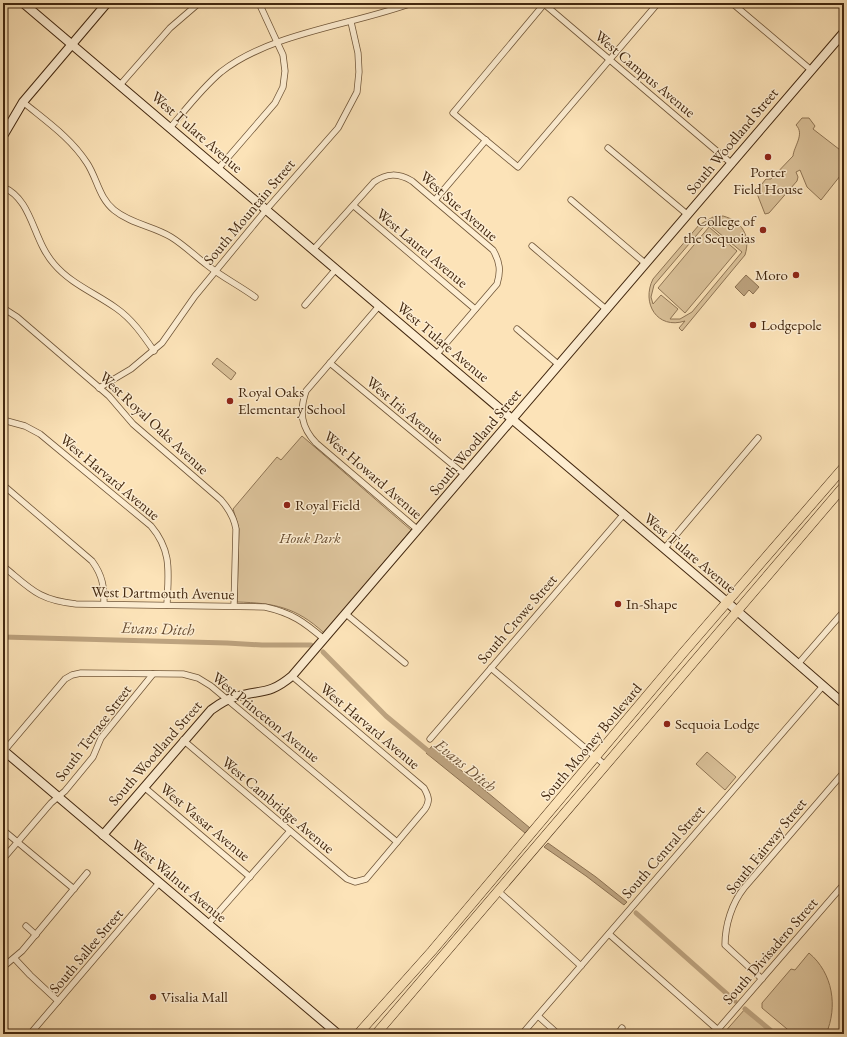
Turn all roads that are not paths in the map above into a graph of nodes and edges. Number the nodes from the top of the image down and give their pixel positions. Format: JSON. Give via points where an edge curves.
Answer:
{"nodes":[{"id":1,"x":23,"y":3,"type":"edge"},
{"id":2,"x":107,"y":3,"type":"edge"},
{"id":3,"x":199,"y":3,"type":"edge"},
{"id":4,"x":259,"y":3,"type":"edge"},
{"id":5,"x":412,"y":3,"type":"edge"},
{"id":6,"x":544,"y":3,"type":"edge"},
{"id":7,"x":658,"y":3,"type":"edge"},
{"id":8,"x":732,"y":3,"type":"edge"},
{"id":9,"x":351,"y":22,"type":"junction"},
{"id":10,"x":844,"y":32,"type":"edge"},
{"id":11,"x":278,"y":42,"type":"junction"},
{"id":12,"x":72,"y":44,"type":"junction"},
{"id":13,"x":610,"y":59,"type":"junction"},
{"id":14,"x":811,"y":70,"type":"junction"},
{"id":15,"x":120,"y":85,"type":"junction"},
{"id":16,"x":23,"y":102,"type":"junction"},
{"id":17,"x":170,"y":128,"type":"junction"},
{"id":18,"x":3,"y":136,"type":"edge"},
{"id":19,"x":486,"y":140,"type":"junction"},
{"id":20,"x":608,"y":148,"type":"dead end"},
{"id":21,"x":732,"y":164,"type":"junction"},
{"id":22,"x":218,"y":169,"type":"junction"},
{"id":23,"x":3,"y":187,"type":"edge"},
{"id":24,"x":435,"y":200,"type":"junction"},
{"id":25,"x":571,"y":200,"type":"dead end"},
{"id":26,"x":354,"y":206,"type":"junction"},
{"id":27,"x":266,"y":210,"type":"junction"},
{"id":28,"x":688,"y":215,"type":"junction"},
{"id":29,"x":532,"y":246,"type":"dead end"},
{"id":30,"x":313,"y":250,"type":"junction"},
{"id":31,"x":646,"y":264,"type":"junction"},
{"id":32,"x":336,"y":269,"type":"junction"},
{"id":33,"x":215,"y":271,"type":"junction"},
{"id":34,"x":255,"y":298,"type":"dead end"},
{"id":35,"x":305,"y":306,"type":"dead end"},
{"id":36,"x":379,"y":306,"type":"junction"},
{"id":37,"x":3,"y":308,"type":"edge"},
{"id":38,"x":475,"y":309,"type":"junction"},
{"id":39,"x":607,"y":310,"type":"junction"},
{"id":40,"x":517,"y":329,"type":"dead end"},
{"id":41,"x":154,"y":351,"type":"junction"},
{"id":42,"x":436,"y":355,"type":"junction"},
{"id":43,"x":330,"y":363,"type":"junction"},
{"id":44,"x":559,"y":365,"type":"junction"},
{"id":45,"x":99,"y":388,"type":"junction"},
{"id":46,"x":3,"y":420,"type":"edge"},
{"id":47,"x":512,"y":420,"type":"junction"},
{"id":48,"x":758,"y":438,"type":"dead end"},
{"id":49,"x":844,"y":467,"type":"edge"},
{"id":50,"x":464,"y":475,"type":"junction"},
{"id":51,"x":3,"y":485,"type":"edge"},
{"id":52,"x":844,"y":486,"type":"edge"},
{"id":53,"x":623,"y":515,"type":"junction"},
{"id":54,"x":418,"y":530,"type":"junction"},
{"id":55,"x":664,"y":549,"type":"junction"},
{"id":56,"x":3,"y":566,"type":"edge"},
{"id":57,"x":727,"y":602,"type":"junction"},
{"id":58,"x":104,"y":604,"type":"junction"},
{"id":59,"x":167,"y":605,"type":"junction"},
{"id":60,"x":234,"y":606,"type":"junction"},
{"id":61,"x":737,"y":611,"type":"junction"},
{"id":62,"x":843,"y":613,"type":"edge"},
{"id":63,"x":346,"y":614,"type":"junction"},
{"id":64,"x":324,"y":639,"type":"junction"},
{"id":65,"x":405,"y":664,"type":"dead end"},
{"id":66,"x":798,"y":664,"type":"junction"},
{"id":67,"x":491,"y":668,"type":"junction"},
{"id":68,"x":153,"y":674,"type":"junction"},
{"id":69,"x":292,"y":676,"type":"junction"},
{"id":70,"x":823,"y":686,"type":"junction"},
{"id":71,"x":228,"y":699,"type":"junction"},
{"id":72,"x":844,"y":704,"type":"edge"},
{"id":73,"x":430,"y":739,"type":"dead end"},
{"id":74,"x":184,"y":740,"type":"junction"},
{"id":75,"x":4,"y":750,"type":"edge"},
{"id":76,"x":596,"y":758,"type":"junction"},
{"id":77,"x":605,"y":766,"type":"junction"},
{"id":78,"x":844,"y":772,"type":"edge"},
{"id":79,"x":144,"y":787,"type":"junction"},
{"id":80,"x":58,"y":797,"type":"junction"},
{"id":81,"x":548,"y":814,"type":"junction"},
{"id":82,"x":3,"y":830,"type":"edge"},
{"id":83,"x":290,"y":831,"type":"junction"},
{"id":84,"x":102,"y":835,"type":"junction"},
{"id":85,"x":18,"y":842,"type":"junction"},
{"id":86,"x":397,"y":842,"type":"junction"},
{"id":87,"x":3,"y":859,"type":"edge"},
{"id":88,"x":87,"y":873,"type":"dead end"},
{"id":89,"x":250,"y":876,"type":"junction"},
{"id":90,"x":159,"y":883,"type":"junction"},
{"id":91,"x":844,"y":884,"type":"edge"},
{"id":92,"x":487,"y":886,"type":"junction"},
{"id":93,"x":74,"y":889,"type":"junction"},
{"id":94,"x":498,"y":891,"type":"junction"},
{"id":95,"x":208,"y":924,"type":"junction"},
{"id":96,"x":26,"y":926,"type":"dead end"},
{"id":97,"x":609,"y":934,"type":"junction"},
{"id":98,"x":36,"y":935,"type":"junction"},
{"id":99,"x":443,"y":956,"type":"junction"},
{"id":100,"x":15,"y":959,"type":"junction"},
{"id":101,"x":581,"y":966,"type":"junction"},
{"id":102,"x":3,"y":967,"type":"edge"},
{"id":103,"x":762,"y":979,"type":"junction"},
{"id":104,"x":58,"y":1001,"type":"junction"},
{"id":105,"x":538,"y":1016,"type":"junction"},
{"id":106,"x":622,"y":1028,"type":"dead end"},
{"id":107,"x":716,"y":1032,"type":"edge"},
{"id":108,"x":30,"y":1034,"type":"edge"},
{"id":109,"x":338,"y":1034,"type":"edge"},
{"id":110,"x":358,"y":1034,"type":"edge"},
{"id":111,"x":376,"y":1034,"type":"edge"},
{"id":112,"x":522,"y":1034,"type":"edge"},
{"id":113,"x":558,"y":1034,"type":"edge"},
{"id":114,"x":618,"y":1034,"type":"edge"}],
"edges":[{"from":1,"to":12,"type":"street","name":"West Tulare Avenue"},
{"from":2,"to":12,"type":"street"},
{"from":3,"to":15,"type":"street","via":[[170,28]]},
{"from":4,"to":11,"type":"street"},
{"from":5,"to":9,"type":"street"},
{"from":6,"to":13,"type":"street","name":"West Campus Avenue"},
{"from":6,"to":19,"type":"street","via":[[453,113]]},
{"from":7,"to":13,"type":"street"},
{"from":8,"to":14,"type":"street"},
{"from":9,"to":11,"type":"street"},
{"from":9,"to":27,"type":"street","name":"South Mountain Street","via":[[358,53],[357,92],[338,128]]},
{"from":10,"to":14,"type":"street","name":"South Woodland Street"},
{"from":11,"to":17,"type":"street","via":[[246,56],[222,71]]},
{"from":11,"to":22,"type":"street","via":[[285,71],[283,87],[275,102]]},
{"from":12,"to":15,"type":"street","name":"West Tulare Avenue"},
{"from":12,"to":16,"type":"street"},
{"from":13,"to":19,"type":"street","via":[[518,167]]},
{"from":13,"to":21,"type":"street","name":"West Campus Avenue"},
{"from":14,"to":21,"type":"street","name":"South Woodland Street"},
{"from":15,"to":17,"type":"street","name":"West Tulare Avenue"},
{"from":16,"to":18,"type":"street"},
{"from":16,"to":33,"type":"street","via":[[66,138],[88,163],[104,200],[112,209],[125,218],[171,237]]},
{"from":17,"to":22,"type":"street","name":"West Tulare Avenue"},
{"from":19,"to":24,"type":"street"},
{"from":20,"to":28,"type":"street"},
{"from":21,"to":28,"type":"street","name":"South Woodland Street"},
{"from":22,"to":27,"type":"street","name":"West Tulare Avenue"},
{"from":23,"to":41,"type":"street","via":[[14,192],[24,204],[37,238],[54,264],[78,285],[130,320]]},
{"from":24,"to":26,"type":"street","name":"West Sue Avenue","via":[[412,181],[393,174],[383,176],[374,182]]},
{"from":24,"to":38,"type":"street","name":"West Sue Avenue","via":[[493,250],[498,258],[500,274],[497,284]]},
{"from":25,"to":31,"type":"street"},
{"from":26,"to":30,"type":"street"},
{"from":26,"to":38,"type":"street","name":"West Laurel Avenue"},
{"from":27,"to":30,"type":"street","name":"West Tulare Avenue"},
{"from":27,"to":33,"type":"street","name":"South Mountain Street"},
{"from":28,"to":31,"type":"street","name":"South Woodland Street"},
{"from":29,"to":39,"type":"street"},
{"from":30,"to":32,"type":"street","name":"West Tulare Avenue"},
{"from":31,"to":39,"type":"street","name":"South Woodland Street"},
{"from":32,"to":35,"type":"street"},
{"from":32,"to":36,"type":"street","name":"West Tulare Avenue"},
{"from":33,"to":34,"type":"street"},
{"from":33,"to":41,"type":"street","name":"South Mountain Street"},
{"from":36,"to":42,"type":"street","name":"West Tulare Avenue"},
{"from":36,"to":43,"type":"street"},
{"from":37,"to":45,"type":"street","name":"West Royal Oaks Avenue","via":[[17,317]]},
{"from":38,"to":42,"type":"street"},
{"from":39,"to":44,"type":"street","name":"South Woodland Street"},
{"from":40,"to":44,"type":"street"},
{"from":41,"to":45,"type":"street","name":"South Mountain Street","via":[[131,369]]},
{"from":42,"to":47,"type":"street","name":"West Tulare Avenue"},
{"from":43,"to":50,"type":"street","name":"West Iris Avenue"},
{"from":43,"to":54,"type":"street","name":"West Howard Avenue","via":[[306,391],[302,418],[308,435]]},
{"from":44,"to":47,"type":"street","name":"South Woodland Street"},
{"from":45,"to":60,"type":"street","name":"West Royal Oaks Avenue","via":[[132,424],[228,508],[236,529]]},
{"from":46,"to":59,"type":"street","name":"West Harvard Avenue","via":[[26,426],[40,434],[160,536],[168,560]]},
{"from":47,"to":50,"type":"street","name":"South Woodland Street"},
{"from":47,"to":53,"type":"street","name":"West Tulare Avenue"},
{"from":48,"to":55,"type":"street"},
{"from":49,"to":57,"type":"main road","name":"South Mooney Boulevard"},
{"from":50,"to":54,"type":"street","name":"South Woodland Street"},
{"from":51,"to":58,"type":"street","via":[[92,561],[100,571],[104,583]]},
{"from":52,"to":61,"type":"main road","name":"South Mooney Boulevard"},
{"from":53,"to":55,"type":"street","name":"West Tulare Avenue"},
{"from":53,"to":67,"type":"street","name":"South Crowe Street"},
{"from":54,"to":63,"type":"street","name":"South Woodland Street"},
{"from":55,"to":57,"type":"street","name":"West Tulare Avenue"},
{"from":56,"to":58,"type":"street","name":"West Dartmouth Avenue","via":[[44,598],[58,602]]},
{"from":57,"to":61,"type":"street","name":"West Tulare Avenue"},
{"from":57,"to":76,"type":"main road","name":"South Mooney Boulevard"},
{"from":58,"to":59,"type":"street","name":"West Dartmouth Avenue"},
{"from":59,"to":60,"type":"street","name":"West Dartmouth Avenue"},
{"from":60,"to":64,"type":"street","name":"West Dartmouth Avenue","via":[[265,607],[290,614],[305,622]]},
{"from":61,"to":66,"type":"street","name":"West Tulare Avenue"},
{"from":61,"to":77,"type":"main road","name":"South Mooney Boulevard"},
{"from":62,"to":66,"type":"street"},
{"from":63,"to":64,"type":"street","name":"South Woodland Street"},
{"from":63,"to":65,"type":"street"},
{"from":64,"to":69,"type":"street","name":"South Woodland Street"},
{"from":66,"to":70,"type":"street","name":"West Tulare Avenue"},
{"from":67,"to":73,"type":"street","name":"South Crowe Street"},
{"from":67,"to":76,"type":"street"},
{"from":68,"to":71,"type":"street","name":"West Princeton Avenue","via":[[183,674],[198,678]]},
{"from":68,"to":75,"type":"street","name":"West Princeton Avenue","via":[[72,675]]},
{"from":68,"to":80,"type":"street","name":"South Terrace Street","via":[[101,738],[93,757]]},
{"from":69,"to":71,"type":"street","name":"South Woodland Street","via":[[267,692]]},
{"from":69,"to":86,"type":"street","name":"West Harvard Avenue","via":[[424,788],[429,797],[425,809]]},
{"from":70,"to":72,"type":"street","name":"West Tulare Avenue"},
{"from":70,"to":97,"type":"street","name":"South Central Street"},
{"from":71,"to":74,"type":"street","name":"South Woodland Street","via":[[211,710]]},
{"from":71,"to":86,"type":"street","name":"West Princeton Avenue"},
{"from":74,"to":79,"type":"street","name":"South Woodland Street"},
{"from":74,"to":83,"type":"street","name":"West Cambridge Avenue"},
{"from":75,"to":80,"type":"street","name":"West Walnut Avenue"},
{"from":76,"to":77,"type":"street"},
{"from":76,"to":81,"type":"main road","name":"South Mooney Boulevard"},
{"from":77,"to":94,"type":"main road","name":"South Mooney Boulevard"},
{"from":78,"to":103,"type":"street","name":"South Fairway Street","via":[[741,892],[729,917],[725,945]]},
{"from":79,"to":84,"type":"street","name":"South Woodland Street"},
{"from":79,"to":89,"type":"street","name":"West Vassar Avenue"},
{"from":80,"to":84,"type":"street","name":"West Walnut Avenue"},
{"from":80,"to":85,"type":"street","name":"South Terrace Street"},
{"from":81,"to":92,"type":"main road","name":"South Mooney Boulevard"},
{"from":81,"to":94,"type":"main road","via":[[523,852],[497,882],[495,888]]},
{"from":82,"to":85,"type":"street"},
{"from":83,"to":86,"type":"street","name":"West Cambridge Avenue","via":[[347,879],[355,882],[366,879]]},
{"from":83,"to":89,"type":"street"},
{"from":84,"to":90,"type":"street","name":"West Walnut Avenue"},
{"from":85,"to":87,"type":"street","name":"South Terrace Street"},
{"from":85,"to":93,"type":"street"},
{"from":88,"to":93,"type":"street"},
{"from":89,"to":95,"type":"street"},
{"from":90,"to":95,"type":"street","name":"West Walnut Avenue"},
{"from":90,"to":104,"type":"street","name":"South Sallee Street"},
{"from":91,"to":103,"type":"street","name":"South Divisadero Street"},
{"from":92,"to":99,"type":"main road","via":[[488,895],[455,934]]},
{"from":92,"to":110,"type":"main road","name":"South Mooney Boulevard"},
{"from":93,"to":98,"type":"street"},
{"from":94,"to":99,"type":"main road","name":"South Mooney Boulevard"},
{"from":94,"to":101,"type":"street"},
{"from":95,"to":109,"type":"street","name":"West Walnut Avenue"},
{"from":96,"to":98,"type":"street"},
{"from":97,"to":101,"type":"street","name":"South Central Street"},
{"from":97,"to":107,"type":"street"},
{"from":98,"to":100,"type":"street"},
{"from":99,"to":111,"type":"main road","name":"South Mooney Boulevard"},
{"from":100,"to":102,"type":"street"},
{"from":100,"to":104,"type":"street"},
{"from":101,"to":105,"type":"street","name":"South Central Street"},
{"from":103,"to":107,"type":"street","name":"South Divisadero Street"},
{"from":104,"to":108,"type":"street","name":"South Sallee Street"},
{"from":105,"to":112,"type":"street","name":"South Central Street"},
{"from":105,"to":113,"type":"street"},
{"from":106,"to":114,"type":"street"}]}
